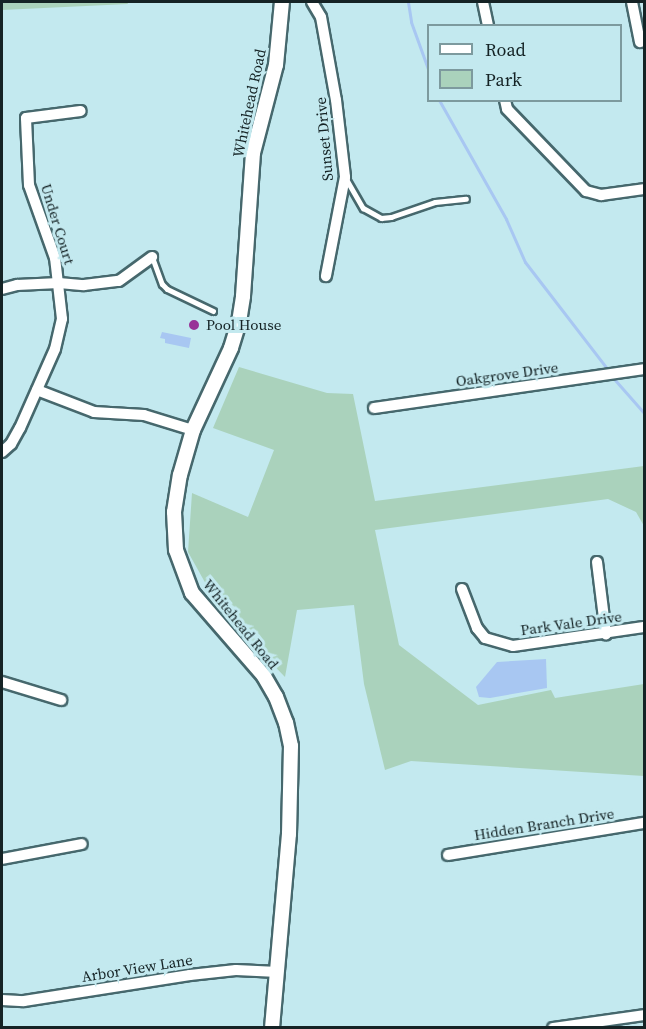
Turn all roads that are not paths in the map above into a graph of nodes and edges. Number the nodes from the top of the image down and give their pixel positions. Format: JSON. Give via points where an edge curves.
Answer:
{"nodes":[{"id":1,"x":282,"y":2,"type":"edge"},
{"id":2,"x":312,"y":2,"type":"edge"},
{"id":3,"x":483,"y":2,"type":"edge"},
{"id":4,"x":632,"y":2,"type":"edge"},
{"id":5,"x":488,"y":24,"type":"edge"},
{"id":6,"x":640,"y":42,"type":"dead end"},
{"id":7,"x":505,"y":102,"type":"edge"},
{"id":8,"x":81,"y":111,"type":"dead end"},
{"id":9,"x":345,"y":177,"type":"junction"},
{"id":10,"x":645,"y":189,"type":"edge"},
{"id":11,"x":466,"y":199,"type":"dead end"},
{"id":12,"x":152,"y":257,"type":"joint"},
{"id":13,"x":326,"y":276,"type":"dead end"},
{"id":14,"x":59,"y":283,"type":"junction"},
{"id":15,"x":2,"y":289,"type":"edge"},
{"id":16,"x":213,"y":311,"type":"dead end"},
{"id":17,"x":645,"y":369,"type":"edge"},
{"id":18,"x":37,"y":390,"type":"junction"},
{"id":19,"x":374,"y":408,"type":"dead end"},
{"id":20,"x":193,"y":430,"type":"junction"},
{"id":21,"x":2,"y":452,"type":"edge"},
{"id":22,"x":597,"y":562,"type":"dead end"},
{"id":23,"x":462,"y":589,"type":"dead end"},
{"id":24,"x":645,"y":627,"type":"edge"},
{"id":25,"x":606,"y":634,"type":"junction"},
{"id":26,"x":2,"y":682,"type":"edge"},
{"id":27,"x":61,"y":700,"type":"dead end"},
{"id":28,"x":645,"y":823,"type":"edge"},
{"id":29,"x":82,"y":844,"type":"dead end"},
{"id":30,"x":448,"y":855,"type":"dead end"},
{"id":31,"x":2,"y":859,"type":"edge"},
{"id":32,"x":278,"y":972,"type":"junction"},
{"id":33,"x":2,"y":1000,"type":"edge"},
{"id":34,"x":645,"y":1015,"type":"edge"},
{"id":35,"x":272,"y":1028,"type":"edge"},
{"id":36,"x":554,"y":1028,"type":"edge"}],
"edges":[{"from":1,"to":20,"type":"street","name":"Whitehead Road","via":[[276,65],[253,153],[239,322],[227,358]]},
{"from":2,"to":9,"type":"street","name":"Sunset Drive","via":[[323,28]]},
{"from":3,"to":5,"type":"street"},
{"from":4,"to":6,"type":"street"},
{"from":7,"to":10,"type":"street","via":[[507,109],[586,191],[601,195]]},
{"from":8,"to":14,"type":"street","name":"Under Court","via":[[26,118],[29,185],[55,258]]},
{"from":9,"to":11,"type":"lane","via":[[363,208],[381,218],[435,202]]},
{"from":9,"to":13,"type":"street","name":"Sunset Drive"},
{"from":12,"to":14,"type":"street","via":[[119,281]]},
{"from":12,"to":16,"type":"lane","via":[[167,290]]},
{"from":14,"to":15,"type":"street"},
{"from":14,"to":18,"type":"street","name":"Under Court","via":[[63,319]]},
{"from":17,"to":19,"type":"street","name":"Oakgrove Drive"},
{"from":18,"to":20,"type":"street","via":[[94,412],[144,415]]},
{"from":18,"to":21,"type":"street","name":"Under Court","via":[[11,444]]},
{"from":20,"to":32,"type":"street","name":"Whitehead Road","via":[[174,512],[181,568],[192,593],[264,676],[276,697],[291,746],[289,834]]},
{"from":22,"to":25,"type":"street"},
{"from":23,"to":25,"type":"street","name":"Park Vale Drive","via":[[485,638],[513,646]]},
{"from":24,"to":25,"type":"street","name":"Park Vale Drive"},
{"from":26,"to":27,"type":"street"},
{"from":28,"to":30,"type":"street","name":"Hidden Branch Drive"},
{"from":29,"to":31,"type":"street"},
{"from":32,"to":33,"type":"street","name":"Arbor View Lane","via":[[236,970],[24,1001]]},
{"from":32,"to":35,"type":"street","name":"Whitehead Road"},
{"from":34,"to":36,"type":"street"}]}
